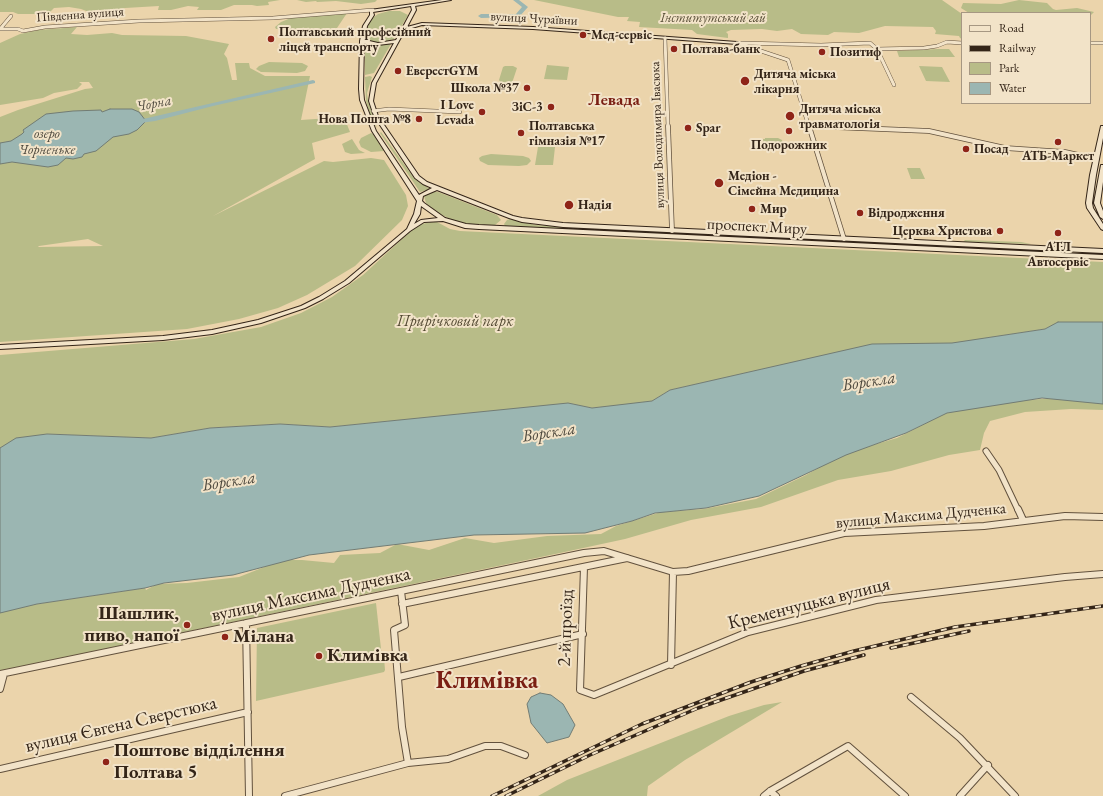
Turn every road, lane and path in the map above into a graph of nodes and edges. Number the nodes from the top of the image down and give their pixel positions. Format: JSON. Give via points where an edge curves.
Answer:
{"nodes":[{"id":1,"x":449,"y":0,"type":"edge"},
{"id":2,"x":413,"y":6,"type":"junction"},
{"id":3,"x":373,"y":10,"type":"junction"},
{"id":4,"x":408,"y":14,"type":"junction"},
{"id":5,"x":372,"y":15,"type":"junction"},
{"id":6,"x":10,"y":16,"type":"dead end"},
{"id":7,"x":478,"y":24,"type":"junction"},
{"id":8,"x":403,"y":28,"type":"junction"},
{"id":9,"x":0,"y":29,"type":"edge"},
{"id":10,"x":665,"y":37,"type":"junction"},
{"id":11,"x":362,"y":41,"type":"junction"},
{"id":12,"x":396,"y":41,"type":"junction"},
{"id":13,"x":736,"y":42,"type":"junction"},
{"id":14,"x":961,"y":43,"type":"edge"},
{"id":15,"x":1091,"y":43,"type":"edge"},
{"id":16,"x":1103,"y":43,"type":"edge"},
{"id":17,"x":877,"y":49,"type":"junction"},
{"id":18,"x":894,"y":85,"type":"dead end"},
{"id":19,"x":373,"y":111,"type":"junction"},
{"id":20,"x":460,"y":112,"type":"dead end"},
{"id":21,"x":809,"y":126,"type":"junction"},
{"id":22,"x":1103,"y":127,"type":"edge"},
{"id":23,"x":383,"y":129,"type":"junction"},
{"id":24,"x":374,"y":131,"type":"junction"},
{"id":25,"x":1096,"y":159,"type":"junction"},
{"id":26,"x":1103,"y":166,"type":"edge"},
{"id":27,"x":1092,"y":177,"type":"junction"},
{"id":28,"x":1101,"y":179,"type":"junction"},
{"id":29,"x":436,"y":188,"type":"junction"},
{"id":30,"x":419,"y":198,"type":"junction"},
{"id":31,"x":501,"y":214,"type":"junction"},
{"id":32,"x":1103,"y":217,"type":"edge"},
{"id":33,"x":443,"y":219,"type":"junction"},
{"id":34,"x":496,"y":228,"type":"junction"},
{"id":35,"x":1103,"y":228,"type":"edge"},
{"id":36,"x":582,"y":229,"type":"junction"},
{"id":37,"x":408,"y":230,"type":"junction"},
{"id":38,"x":672,"y":231,"type":"junction"},
{"id":39,"x":775,"y":238,"type":"junction"},
{"id":40,"x":844,"y":239,"type":"junction"},
{"id":41,"x":1047,"y":251,"type":"junction"},
{"id":42,"x":1103,"y":251,"type":"edge"},
{"id":43,"x":1103,"y":257,"type":"edge"},
{"id":44,"x":0,"y":347,"type":"edge"},
{"id":45,"x":986,"y":451,"type":"dead end"},
{"id":46,"x":1103,"y":517,"type":"edge"},
{"id":47,"x":1023,"y":520,"type":"junction"},
{"id":48,"x":627,"y":557,"type":"junction"},
{"id":49,"x":584,"y":566,"type":"junction"},
{"id":50,"x":673,"y":572,"type":"junction"},
{"id":51,"x":1103,"y":574,"type":"edge"},
{"id":52,"x":401,"y":591,"type":"junction"},
{"id":53,"x":402,"y":604,"type":"junction"},
{"id":54,"x":246,"y":623,"type":"junction"},
{"id":55,"x":582,"y":634,"type":"junction"},
{"id":56,"x":670,"y":665,"type":"junction"},
{"id":57,"x":2,"y":674,"type":"edge"},
{"id":58,"x":399,"y":677,"type":"junction"},
{"id":59,"x":0,"y":689,"type":"edge"},
{"id":60,"x":580,"y":690,"type":"joint"},
{"id":61,"x":911,"y":697,"type":"dead end"},
{"id":62,"x":248,"y":712,"type":"junction"},
{"id":63,"x":525,"y":755,"type":"dead end"},
{"id":64,"x":408,"y":763,"type":"junction"},
{"id":65,"x":988,"y":766,"type":"junction"},
{"id":66,"x":0,"y":769,"type":"edge"},
{"id":67,"x":770,"y":794,"type":"edge"},
{"id":68,"x":249,"y":796,"type":"edge"},
{"id":69,"x":285,"y":796,"type":"edge"},
{"id":70,"x":905,"y":796,"type":"edge"},
{"id":71,"x":960,"y":796,"type":"edge"},
{"id":72,"x":1015,"y":796,"type":"edge"}],
"edges":[{"from":1,"to":2,"type":"main road","name":"Південна вулиця"},
{"from":2,"to":3,"type":"main road","name":"Південна вулиця"},
{"from":2,"to":4,"type":"main road","via":[[414,10]]},
{"from":3,"to":5,"type":"main road","name":"проспект Миру","via":[[370,12]]},
{"from":3,"to":9,"type":"street","name":"Південна вулиця","via":[[273,18],[138,21],[46,27],[24,31]]},
{"from":4,"to":5,"type":"main road","name":"вулиця Чураївни","via":[[382,11]]},
{"from":4,"to":7,"type":"main road","name":"вулиця Чураївни","via":[[418,21]]},
{"from":4,"to":8,"type":"main road"},
{"from":5,"to":11,"type":"main road","name":"проспект Миру","via":[[365,26]]},
{"from":6,"to":9,"type":"street","name":"Південна вулиця"},
{"from":7,"to":8,"type":"main road","name":"вулиця Чураївни","via":[[422,24]]},
{"from":7,"to":10,"type":"main road","name":"вулиця Чураївни"},
{"from":8,"to":12,"type":"main road"},
{"from":10,"to":13,"type":"main road","name":"вулиця Чураївни"},
{"from":10,"to":38,"type":"street","name":"вулиця Володимира Івасюка"},
{"from":11,"to":12,"type":"main road","via":[[378,44]]},
{"from":11,"to":24,"type":"main road","name":"проспект Миру","via":[[362,100]]},
{"from":12,"to":19,"type":"main road","via":[[374,83],[371,96]]},
{"from":13,"to":17,"type":"street","name":"вулиця Чураївни","via":[[821,45],[870,43]]},
{"from":13,"to":21,"type":"street","via":[[788,60]]},
{"from":14,"to":17,"type":"street","name":"вулиця Чураївни","via":[[947,42],[924,48]]},
{"from":15,"to":16,"type":"street"},
{"from":17,"to":18,"type":"street"},
{"from":19,"to":20,"type":"street","via":[[390,109]]},
{"from":19,"to":23,"type":"main road","name":"проспект Миру"},
{"from":21,"to":25,"type":"street","via":[[930,131],[1005,148],[1065,152]]},
{"from":21,"to":40,"type":"street"},
{"from":22,"to":25,"type":"main road"},
{"from":23,"to":24,"type":"main road"},
{"from":23,"to":29,"type":"main road","name":"проспект Миру","via":[[417,177]]},
{"from":24,"to":30,"type":"main road","name":"проспект Миру"},
{"from":25,"to":27,"type":"main road"},
{"from":26,"to":28,"type":"main road"},
{"from":27,"to":28,"type":"main road"},
{"from":27,"to":35,"type":"main road","via":[[1090,208]]},
{"from":28,"to":32,"type":"main road","via":[[1097,203]]},
{"from":29,"to":30,"type":"main road","via":[[424,192]]},
{"from":29,"to":31,"type":"main road","name":"проспект Миру"},
{"from":30,"to":33,"type":"main road","name":"проспект Миру","via":[[429,210]]},
{"from":30,"to":37,"type":"main road","via":[[417,214]]},
{"from":31,"to":34,"type":"main road","via":[[502,221]]},
{"from":31,"to":36,"type":"main road","name":"проспект Миру","via":[[527,221]]},
{"from":33,"to":34,"type":"main road","name":"проспект Миру","via":[[465,226]]},
{"from":33,"to":37,"type":"main road","via":[[423,221]]},
{"from":34,"to":36,"type":"main road","name":"проспект Миру"},
{"from":36,"to":38,"type":"main road","name":"проспект Миру"},
{"from":36,"to":39,"type":"main road","name":"проспект Миру"},
{"from":37,"to":44,"type":"main road","via":[[335,290],[303,307],[259,322],[212,332],[163,338]]},
{"from":38,"to":39,"type":"main road","name":"проспект Миру"},
{"from":39,"to":40,"type":"main road","name":"проспект Миру"},
{"from":39,"to":41,"type":"main road","name":"проспект Миру"},
{"from":40,"to":41,"type":"main road","name":"проспект Миру"},
{"from":41,"to":42,"type":"main road","name":"проспект Миру"},
{"from":41,"to":43,"type":"main road","name":"проспект Миру"},
{"from":45,"to":47,"type":"street","via":[[999,470]]},
{"from":46,"to":47,"type":"street","name":"вулиця Максима Дудченка","via":[[1065,516]]},
{"from":47,"to":50,"type":"street","name":"вулиця Максима Дудченка","via":[[984,526],[844,533],[688,571]]},
{"from":48,"to":49,"type":"street","name":"вулиця Максима Дудченка"},
{"from":48,"to":50,"type":"street","name":"вулиця Максима Дудченка"},
{"from":48,"to":52,"type":"street","name":"вулиця Максима Дудченка","via":[[604,551],[584,553]]},
{"from":49,"to":53,"type":"street","name":"вулиця Максима Дудченка"},
{"from":49,"to":55,"type":"street","name":"2-й проїзд"},
{"from":50,"to":56,"type":"street"},
{"from":51,"to":56,"type":"street","name":"Кременчуцька вулиця","via":[[1065,576],[876,600],[748,632]]},
{"from":52,"to":53,"type":"street"},
{"from":52,"to":54,"type":"street","name":"вулиця Максима Дудченка"},
{"from":53,"to":58,"type":"street","via":[[405,625],[394,630]]},
{"from":54,"to":57,"type":"street","name":"вулиця Максима Дудченка"},
{"from":54,"to":62,"type":"street"},
{"from":55,"to":58,"type":"street"},
{"from":55,"to":60,"type":"street","name":"2-й проїзд"},
{"from":56,"to":60,"type":"street","name":"Кременчуцька вулиця","via":[[594,695]]},
{"from":57,"to":59,"type":"street"},
{"from":58,"to":64,"type":"street","via":[[402,727]]},
{"from":61,"to":65,"type":"street","via":[[960,738]]},
{"from":62,"to":66,"type":"street","name":"вулиця Євгена Сверстюка"},
{"from":62,"to":68,"type":"street"},
{"from":63,"to":64,"type":"street","via":[[501,746],[485,746],[448,760]]},
{"from":64,"to":69,"type":"street"},
{"from":65,"to":71,"type":"street"},
{"from":65,"to":72,"type":"street"},
{"from":67,"to":70,"type":"street","via":[[848,746]]}]}
